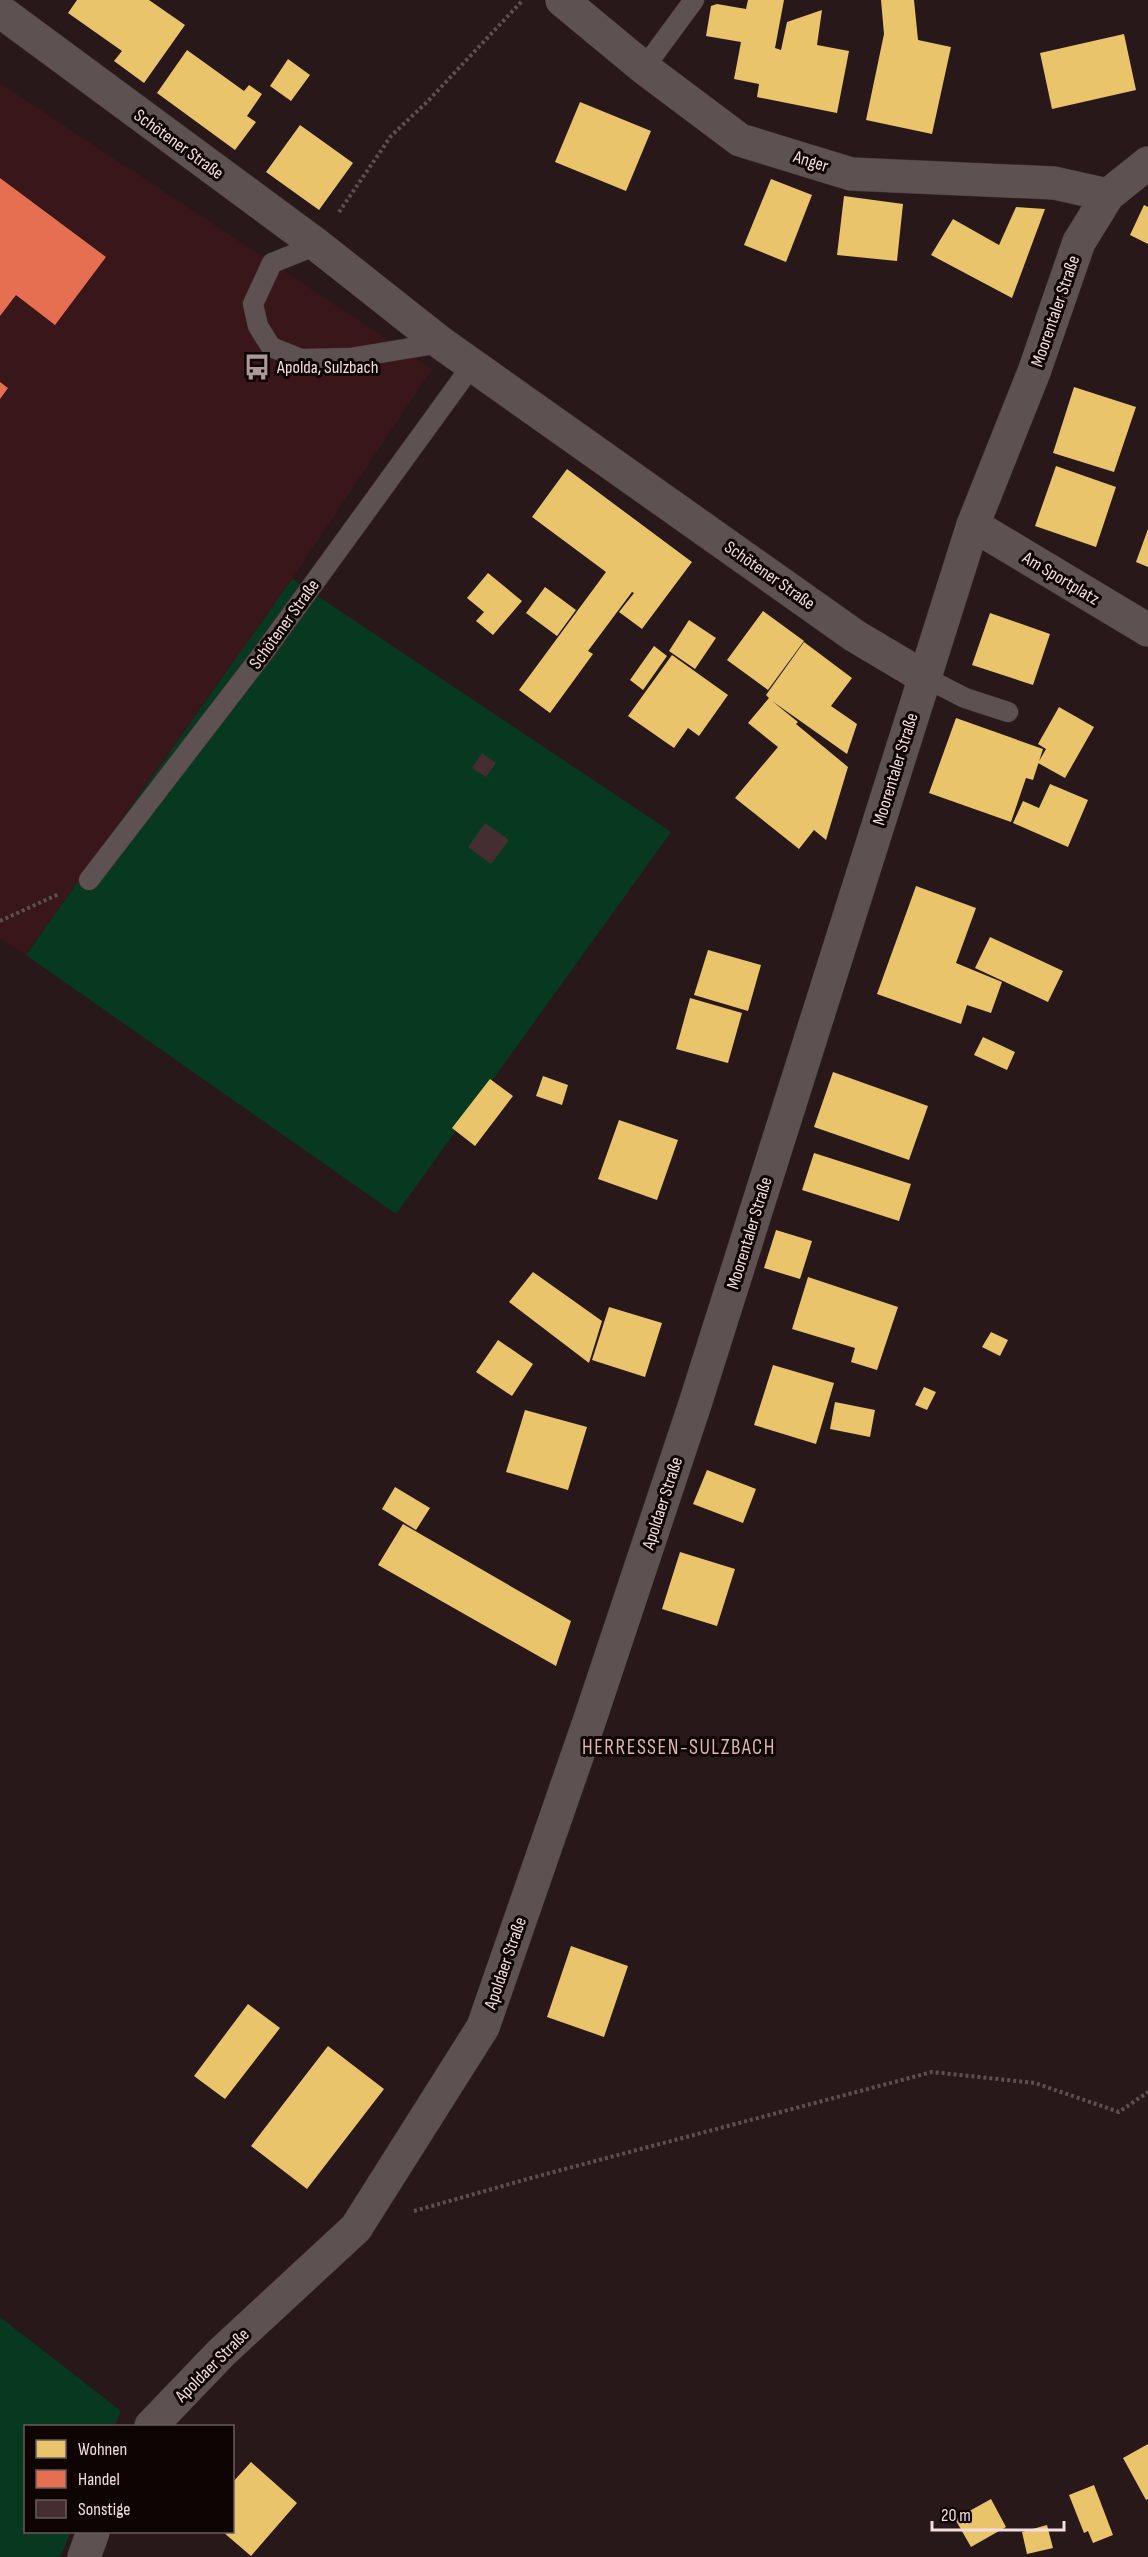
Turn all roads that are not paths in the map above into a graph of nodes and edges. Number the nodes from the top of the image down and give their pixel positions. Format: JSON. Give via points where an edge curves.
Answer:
{"nodes":[{"id":1,"x":562,"y":0,"type":"edge"},
{"id":2,"x":694,"y":0,"type":"edge"},
{"id":3,"x":0,"y":11,"type":"edge"},
{"id":4,"x":644,"y":68,"type":"junction"},
{"id":5,"x":1148,"y":163,"type":"edge"},
{"id":6,"x":1108,"y":195,"type":"junction"},
{"id":7,"x":317,"y":245,"type":"junction"},
{"id":8,"x":441,"y":343,"type":"junction"},
{"id":9,"x":473,"y":364,"type":"junction"},
{"id":10,"x":973,"y":525,"type":"junction"},
{"id":11,"x":1148,"y":630,"type":"edge"},
{"id":12,"x":924,"y":677,"type":"junction"},
{"id":13,"x":1008,"y":712,"type":"dead end"},
{"id":14,"x":89,"y":880,"type":"road end"},
{"id":15,"x":695,"y":1404,"type":"joint"},
{"id":16,"x":153,"y":2425,"type":"edge"},
{"id":17,"x":93,"y":2533,"type":"edge"},
{"id":18,"x":84,"y":2557,"type":"edge"}],
"edges":[{"from":1,"to":4,"type":"street","name":"Anger"},
{"from":2,"to":4,"type":"lane"},
{"from":3,"to":7,"type":"street","name":"Schötener Straße"},
{"from":4,"to":6,"type":"street","name":"Anger","via":[[740,140],[851,174],[1054,183]]},
{"from":5,"to":6,"type":"street","name":"Moorentaler Straße"},
{"from":6,"to":10,"type":"street","name":"Moorentaler Straße","via":[[1079,242],[1034,372]]},
{"from":7,"to":8,"type":"street","name":"Schötener Straße"},
{"from":7,"to":8,"type":"lane","via":[[272,263],[253,304],[258,326],[271,347],[301,359],[350,358]]},
{"from":8,"to":9,"type":"street","name":"Schötener Straße"},
{"from":9,"to":12,"type":"street","name":"Schötener Straße","via":[[855,636]]},
{"from":9,"to":14,"type":"lane","name":"Schötener Straße","via":[[264,652]]},
{"from":10,"to":11,"type":"street","name":"Am Sportplatz"},
{"from":10,"to":12,"type":"street","name":"Moorentaler Straße"},
{"from":12,"to":13,"type":"lane","via":[[965,698]]},
{"from":12,"to":15,"type":"street","name":"Moorentaler Straße"},
{"from":15,"to":16,"type":"street","name":"Apoldaer Straße","via":[[483,2027],[356,2228],[221,2353]]},
{"from":17,"to":18,"type":"street"}]}
